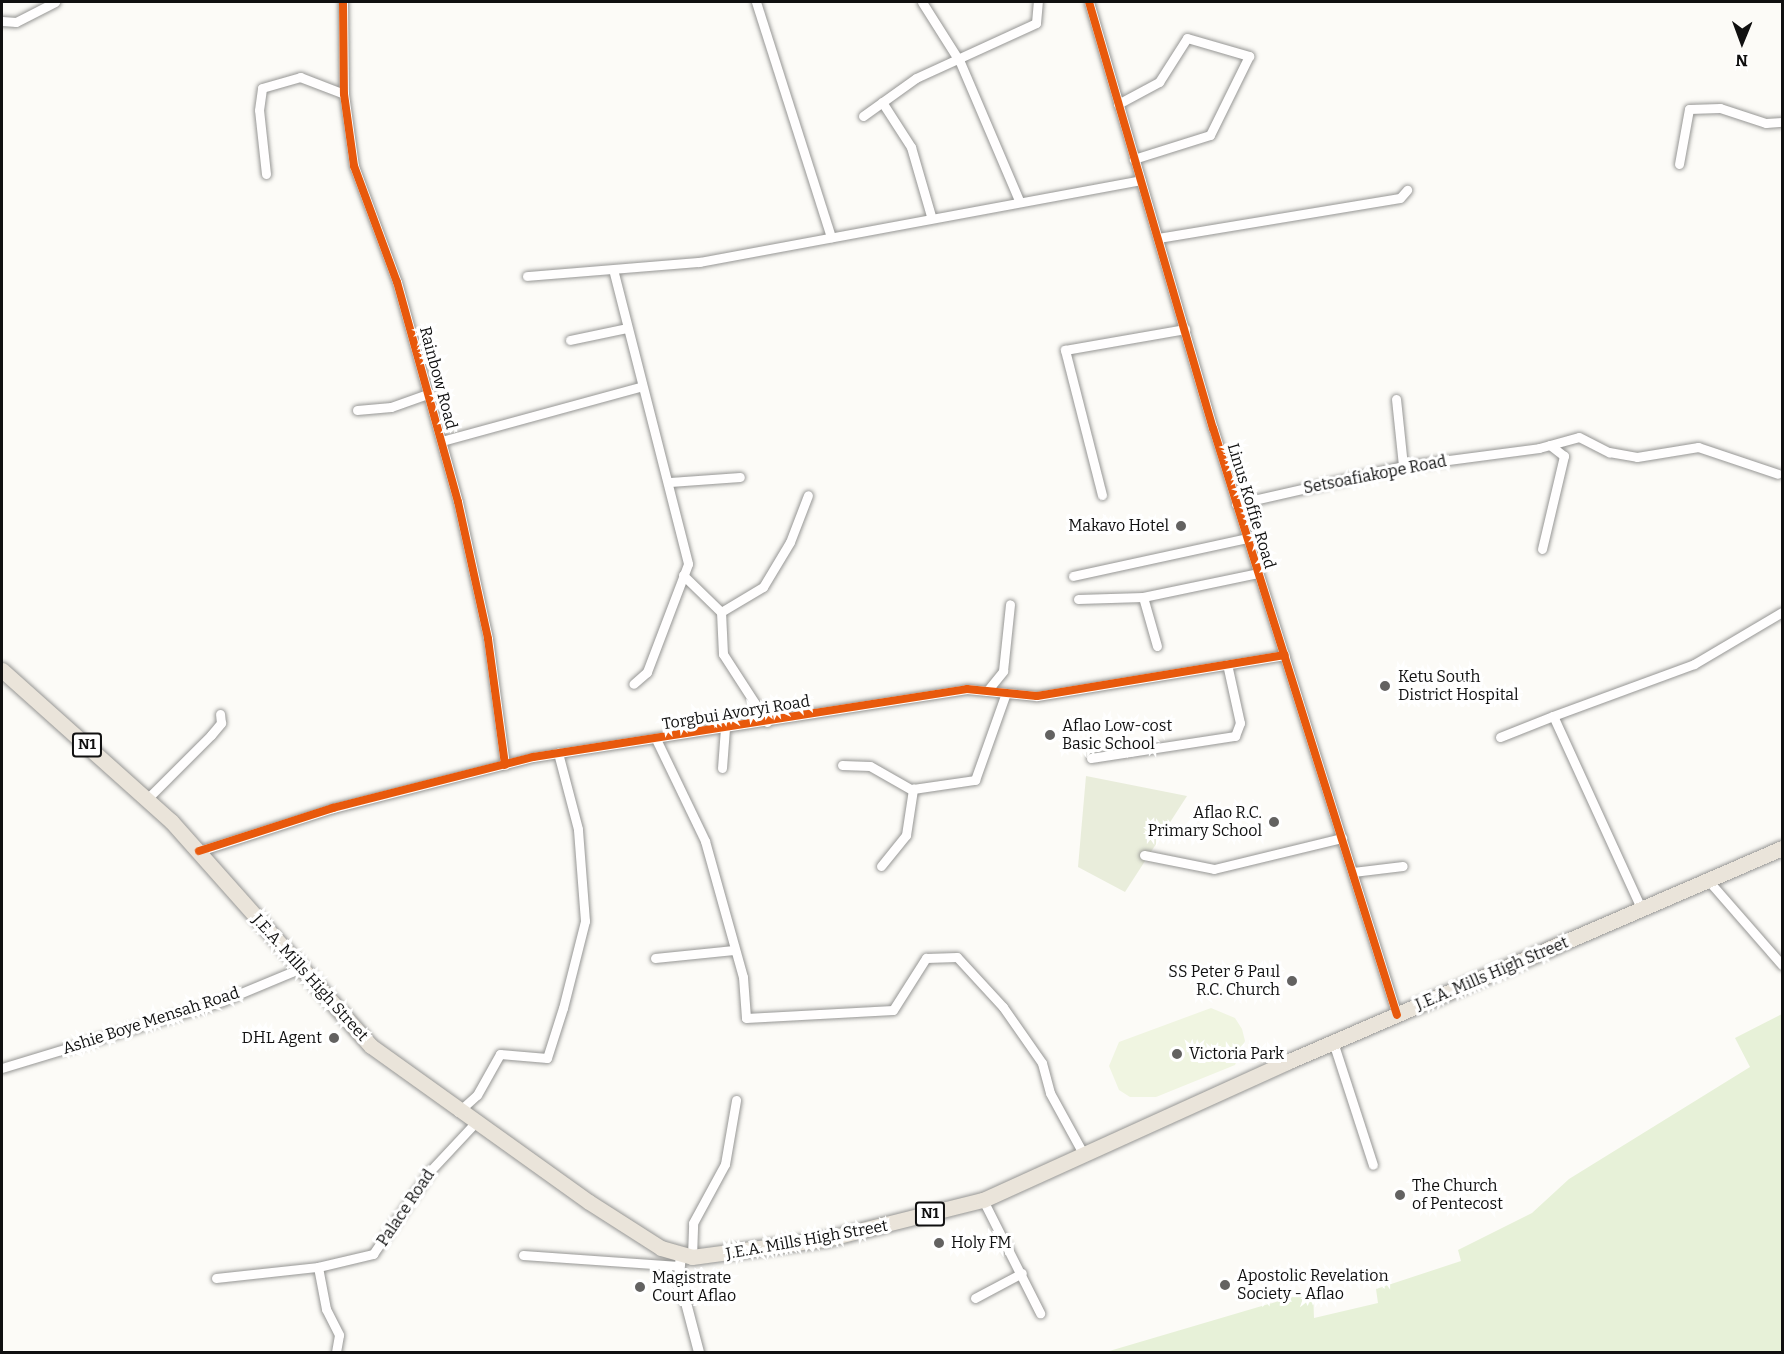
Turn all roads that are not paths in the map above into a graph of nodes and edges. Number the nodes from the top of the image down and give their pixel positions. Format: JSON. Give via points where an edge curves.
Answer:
{"nodes":[{"id":1,"x":55,"y":2,"type":"edge"},
{"id":2,"x":344,"y":2,"type":"edge"},
{"id":3,"x":756,"y":2,"type":"edge"},
{"id":4,"x":922,"y":2,"type":"edge"},
{"id":5,"x":1038,"y":2,"type":"edge"},
{"id":6,"x":1089,"y":2,"type":"edge"},
{"id":7,"x":2,"y":21,"type":"edge"},
{"id":8,"x":960,"y":62,"type":"junction"},
{"id":9,"x":344,"y":94,"type":"junction"},
{"id":10,"x":882,"y":102,"type":"junction"},
{"id":11,"x":1118,"y":104,"type":"junction"},
{"id":12,"x":863,"y":116,"type":"dead end"},
{"id":13,"x":1782,"y":122,"type":"edge"},
{"id":14,"x":1134,"y":159,"type":"junction"},
{"id":15,"x":1679,"y":164,"type":"dead end"},
{"id":16,"x":266,"y":174,"type":"dead end"},
{"id":17,"x":1140,"y":180,"type":"junction"},
{"id":18,"x":1407,"y":190,"type":"dead end"},
{"id":19,"x":1019,"y":200,"type":"junction"},
{"id":20,"x":931,"y":216,"type":"junction"},
{"id":21,"x":831,"y":237,"type":"junction"},
{"id":22,"x":1158,"y":238,"type":"junction"},
{"id":23,"x":614,"y":273,"type":"junction"},
{"id":24,"x":527,"y":276,"type":"dead end"},
{"id":25,"x":627,"y":328,"type":"junction"},
{"id":26,"x":1185,"y":329,"type":"junction"},
{"id":27,"x":570,"y":340,"type":"dead end"},
{"id":28,"x":640,"y":387,"type":"junction"},
{"id":29,"x":430,"y":393,"type":"junction"},
{"id":30,"x":1396,"y":399,"type":"dead end"},
{"id":31,"x":357,"y":410,"type":"dead end"},
{"id":32,"x":442,"y":441,"type":"junction"},
{"id":33,"x":1550,"y":446,"type":"junction"},
{"id":34,"x":1403,"y":466,"type":"junction"},
{"id":35,"x":1778,"y":474,"type":"dead end"},
{"id":36,"x":740,"y":477,"type":"dead end"},
{"id":37,"x":670,"y":482,"type":"junction"},
{"id":38,"x":808,"y":495,"type":"dead end"},
{"id":39,"x":1102,"y":495,"type":"dead end"},
{"id":40,"x":1236,"y":504,"type":"junction"},
{"id":41,"x":1247,"y":538,"type":"junction"},
{"id":42,"x":1542,"y":549,"type":"dead end"},
{"id":43,"x":1258,"y":573,"type":"junction"},
{"id":44,"x":683,"y":575,"type":"junction"},
{"id":45,"x":1074,"y":576,"type":"dead end"},
{"id":46,"x":1143,"y":597,"type":"junction"},
{"id":47,"x":1078,"y":599,"type":"dead end"},
{"id":48,"x":1010,"y":604,"type":"dead end"},
{"id":49,"x":721,"y":612,"type":"junction"},
{"id":50,"x":1782,"y":612,"type":"edge"},
{"id":51,"x":1157,"y":646,"type":"dead end"},
{"id":52,"x":1285,"y":655,"type":"junction"},
{"id":53,"x":1227,"y":664,"type":"junction"},
{"id":54,"x":2,"y":670,"type":"edge"},
{"id":55,"x":633,"y":684,"type":"dead end"},
{"id":56,"x":987,"y":691,"type":"junction"},
{"id":57,"x":1006,"y":693,"type":"junction"},
{"id":58,"x":220,"y":714,"type":"dead end"},
{"id":59,"x":1553,"y":716,"type":"junction"},
{"id":60,"x":767,"y":722,"type":"junction"},
{"id":61,"x":725,"y":728,"type":"junction"},
{"id":62,"x":1500,"y":737,"type":"dead end"},
{"id":63,"x":656,"y":739,"type":"junction"},
{"id":64,"x":558,"y":753,"type":"junction"},
{"id":65,"x":1091,"y":758,"type":"dead end"},
{"id":66,"x":505,"y":765,"type":"junction"},
{"id":67,"x":842,"y":765,"type":"dead end"},
{"id":68,"x":723,"y":768,"type":"dead end"},
{"id":69,"x":912,"y":790,"type":"junction"},
{"id":70,"x":148,"y":798,"type":"junction"},
{"id":71,"x":1342,"y":838,"type":"junction"},
{"id":72,"x":1782,"y":848,"type":"edge"},
{"id":73,"x":199,"y":851,"type":"junction"},
{"id":74,"x":1144,"y":855,"type":"dead end"},
{"id":75,"x":880,"y":866,"type":"dead end"},
{"id":76,"x":1402,"y":866,"type":"dead end"},
{"id":77,"x":1353,"y":873,"type":"junction"},
{"id":78,"x":1707,"y":879,"type":"junction"},
{"id":79,"x":1641,"y":909,"type":"junction"},
{"id":80,"x":734,"y":950,"type":"junction"},
{"id":81,"x":655,"y":958,"type":"dead end"},
{"id":82,"x":1782,"y":965,"type":"edge"},
{"id":83,"x":299,"y":969,"type":"junction"},
{"id":84,"x":1397,"y":1015,"type":"junction"},
{"id":85,"x":1334,"y":1042,"type":"junction"},
{"id":86,"x":2,"y":1068,"type":"edge"},
{"id":87,"x":736,"y":1100,"type":"dead end"},
{"id":88,"x":458,"y":1112,"type":"junction"},
{"id":89,"x":474,"y":1124,"type":"junction"},
{"id":90,"x":1084,"y":1155,"type":"junction"},
{"id":91,"x":1373,"y":1165,"type":"dead end"},
{"id":92,"x":983,"y":1200,"type":"junction"},
{"id":93,"x":523,"y":1256,"type":"dead end"},
{"id":94,"x":684,"y":1259,"type":"junction"},
{"id":95,"x":318,"y":1267,"type":"junction"},
{"id":96,"x":1022,"y":1273,"type":"junction"},
{"id":97,"x":216,"y":1278,"type":"dead end"},
{"id":98,"x":975,"y":1298,"type":"dead end"},
{"id":99,"x":1040,"y":1313,"type":"dead end"},
{"id":100,"x":336,"y":1353,"type":"edge"},
{"id":101,"x":699,"y":1353,"type":"edge"}],
"edges":[{"from":1,"to":7,"type":"street","via":[[16,22]]},
{"from":2,"to":9,"type":"street","name":"Rainbow Road"},
{"from":3,"to":21,"type":"street"},
{"from":4,"to":8,"type":"street"},
{"from":5,"to":8,"type":"street","via":[[1036,23]]},
{"from":6,"to":11,"type":"street","name":"Linus Koffie Road"},
{"from":8,"to":10,"type":"street","via":[[916,78]]},
{"from":8,"to":19,"type":"street"},
{"from":9,"to":16,"type":"street","via":[[300,77],[262,88],[259,110]]},
{"from":9,"to":29,"type":"street","name":"Rainbow Road","via":[[354,166],[397,282]]},
{"from":10,"to":12,"type":"street"},
{"from":10,"to":20,"type":"street","via":[[910,147]]},
{"from":11,"to":14,"type":"street","name":"Linus Koffie Road"},
{"from":11,"to":14,"type":"street","via":[[1159,82],[1187,38],[1249,56],[1210,135]]},
{"from":13,"to":15,"type":"street","via":[[1766,123],[1720,108],[1689,109]]},
{"from":14,"to":17,"type":"street","name":"Linus Koffie Road"},
{"from":17,"to":19,"type":"street"},
{"from":17,"to":22,"type":"street","name":"Linus Koffie Road"},
{"from":18,"to":22,"type":"street","via":[[1400,198]]},
{"from":19,"to":20,"type":"street"},
{"from":20,"to":21,"type":"street"},
{"from":21,"to":23,"type":"street"},
{"from":22,"to":26,"type":"street","name":"Linus Koffie Road"},
{"from":23,"to":24,"type":"street"},
{"from":23,"to":25,"type":"street"},
{"from":25,"to":27,"type":"street"},
{"from":25,"to":28,"type":"street"},
{"from":26,"to":39,"type":"street","via":[[1065,350]]},
{"from":26,"to":40,"type":"street","name":"Linus Koffie Road"},
{"from":28,"to":32,"type":"street"},
{"from":28,"to":37,"type":"street"},
{"from":29,"to":31,"type":"street","via":[[391,407]]},
{"from":29,"to":32,"type":"street","name":"Rainbow Road"},
{"from":30,"to":34,"type":"street"},
{"from":32,"to":66,"type":"street","name":"Rainbow Road","via":[[488,639]]},
{"from":33,"to":34,"type":"street","name":"Setsoafiakope Road"},
{"from":33,"to":35,"type":"street","name":"Setsoafiakope Road","via":[[1580,437],[1610,452],[1637,457],[1698,447]]},
{"from":33,"to":42,"type":"street","via":[[1564,456]]},
{"from":34,"to":40,"type":"street","name":"Setsoafiakope Road"},
{"from":36,"to":37,"type":"street"},
{"from":37,"to":44,"type":"street","via":[[688,564]]},
{"from":38,"to":49,"type":"street","via":[[790,542],[763,587]]},
{"from":40,"to":41,"type":"street","name":"Linus Koffie Road"},
{"from":41,"to":43,"type":"street","name":"Linus Koffie Road"},
{"from":41,"to":45,"type":"street"},
{"from":43,"to":46,"type":"street"},
{"from":43,"to":52,"type":"street","name":"Linus Koffie Road"},
{"from":44,"to":49,"type":"street"},
{"from":44,"to":55,"type":"street","via":[[647,672]]},
{"from":46,"to":47,"type":"street"},
{"from":46,"to":51,"type":"street"},
{"from":48,"to":56,"type":"street","via":[[1003,671]]},
{"from":49,"to":60,"type":"street","via":[[723,654]]},
{"from":50,"to":59,"type":"street","via":[[1694,664]]},
{"from":52,"to":53,"type":"street","name":"Torgbui Avoryi Road"},
{"from":52,"to":71,"type":"street","name":"Linus Koffie Road"},
{"from":53,"to":57,"type":"street","name":"Torgbui Avoryi Road","via":[[1037,696]]},
{"from":53,"to":65,"type":"street","via":[[1240,723],[1235,736]]},
{"from":54,"to":70,"type":"highway","number":"N1"},
{"from":56,"to":57,"type":"street","name":"Torgbui Avoryi Road"},
{"from":56,"to":60,"type":"street","name":"Torgbui Avoryi Road","via":[[967,689]]},
{"from":57,"to":69,"type":"street","via":[[975,780]]},
{"from":58,"to":70,"type":"street","via":[[221,723],[211,735]]},
{"from":59,"to":62,"type":"street"},
{"from":59,"to":79,"type":"street"},
{"from":60,"to":61,"type":"street","name":"Torgbui Avoryi Road"},
{"from":61,"to":63,"type":"street","name":"Torgbui Avoryi Road"},
{"from":61,"to":68,"type":"street"},
{"from":63,"to":64,"type":"street","name":"Torgbui Avoryi Road"},
{"from":63,"to":80,"type":"street","via":[[705,841]]},
{"from":64,"to":66,"type":"street","name":"Torgbui Avoryi Road"},
{"from":64,"to":88,"type":"street","via":[[578,829],[585,921],[563,1008],[548,1058],[500,1054],[477,1095]]},
{"from":66,"to":73,"type":"street","name":"Torgbui Avoryi Road","via":[[333,808]]},
{"from":67,"to":69,"type":"street","via":[[870,766]]},
{"from":69,"to":75,"type":"street","via":[[906,835]]},
{"from":70,"to":73,"type":"highway","name":"J.E.A. Mills High Street","number":"N1"},
{"from":71,"to":74,"type":"street","via":[[1214,869]]},
{"from":71,"to":77,"type":"street","name":"Linus Koffie Road"},
{"from":72,"to":78,"type":"highway","name":"J.E.A. Mills High Street","number":"N1"},
{"from":73,"to":83,"type":"highway","name":"J.E.A. Mills High Street","number":"N1"},
{"from":76,"to":77,"type":"street"},
{"from":77,"to":84,"type":"street","name":"Linus Koffie Road"},
{"from":78,"to":79,"type":"highway","name":"J.E.A. Mills High Street","number":"N1"},
{"from":78,"to":82,"type":"street"},
{"from":79,"to":84,"type":"highway","name":"J.E.A. Mills High Street","number":"N1"},
{"from":80,"to":81,"type":"street"},
{"from":80,"to":90,"type":"street","via":[[743,977],[746,1018],[893,1010],[926,958],[957,957],[1003,1008],[1042,1063],[1050,1092]]},
{"from":83,"to":86,"type":"street","name":"Ashie Boye Mensah Road","via":[[222,1001]]},
{"from":83,"to":88,"type":"highway","name":"J.E.A. Mills High Street","number":"N1","via":[[362,1037]]},
{"from":84,"to":85,"type":"highway","name":"J.E.A. Mills High Street","number":"N1"},
{"from":85,"to":90,"type":"highway","name":"J.E.A. Mills High Street","number":"N1"},
{"from":85,"to":91,"type":"street"},
{"from":87,"to":94,"type":"street","via":[[725,1164],[693,1223]]},
{"from":88,"to":89,"type":"highway","name":"J.E.A. Mills High Street","number":"N1"},
{"from":89,"to":94,"type":"highway","name":"J.E.A. Mills High Street","number":"N1","via":[[661,1248]]},
{"from":89,"to":95,"type":"street","name":"Palace Road","via":[[431,1170],[382,1247],[373,1254]]},
{"from":90,"to":92,"type":"highway","name":"J.E.A. Mills High Street","number":"N1"},
{"from":92,"to":94,"type":"highway","name":"J.E.A. Mills High Street","number":"N1","via":[[826,1239]]},
{"from":92,"to":96,"type":"street"},
{"from":93,"to":94,"type":"street"},
{"from":94,"to":101,"type":"street"},
{"from":95,"to":97,"type":"street","name":"Palace Road"},
{"from":95,"to":100,"type":"street","via":[[326,1309],[339,1335]]},
{"from":96,"to":98,"type":"street"},
{"from":96,"to":99,"type":"street"}]}
